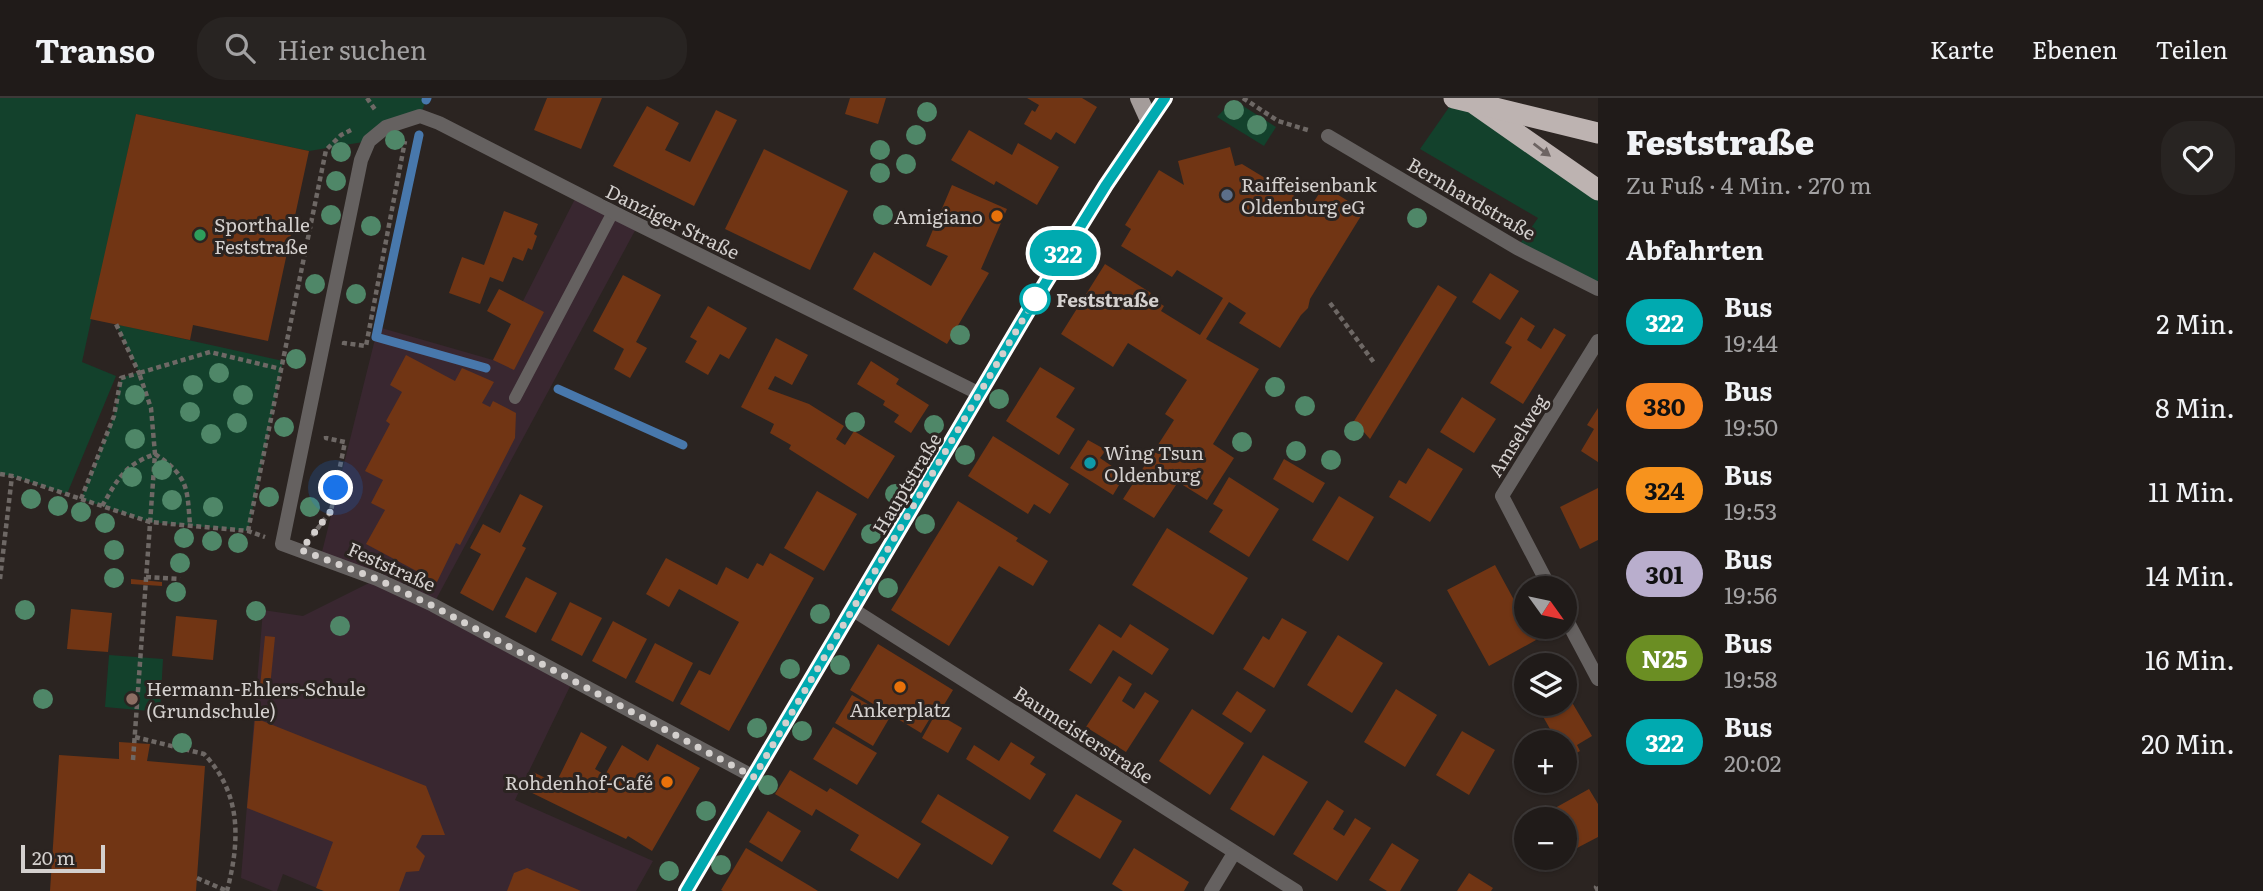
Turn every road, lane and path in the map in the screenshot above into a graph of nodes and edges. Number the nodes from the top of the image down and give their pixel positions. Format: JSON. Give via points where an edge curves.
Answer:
{"nodes":[{"id":1,"x":1139,"y":98,"type":"edge"},
{"id":2,"x":1165,"y":98,"type":"edge"},
{"id":3,"x":1243,"y":98,"type":"edge"},
{"id":4,"x":1454,"y":98,"type":"edge"},
{"id":5,"x":1466,"y":98,"type":"edge"},
{"id":6,"x":409,"y":120,"type":"junction"},
{"id":7,"x":1149,"y":120,"type":"junction"},
{"id":8,"x":386,"y":127,"type":"junction"},
{"id":9,"x":1598,"y":133,"type":"edge"},
{"id":10,"x":1328,"y":136,"type":"joint"},
{"id":11,"x":1598,"y":190,"type":"edge"},
{"id":12,"x":613,"y":212,"type":"junction"},
{"id":13,"x":1598,"y":289,"type":"edge"},
{"id":14,"x":1330,"y":303,"type":"dead end"},
{"id":15,"x":116,"y":324,"type":"dead end"},
{"id":16,"x":1598,"y":341,"type":"edge"},
{"id":17,"x":342,"y":356,"type":"dead end"},
{"id":18,"x":1375,"y":364,"type":"dead end"},
{"id":19,"x":281,"y":369,"type":"junction"},
{"id":20,"x":139,"y":373,"type":"junction"},
{"id":21,"x":980,"y":394,"type":"junction"},
{"id":22,"x":515,"y":398,"type":"dead end"},
{"id":23,"x":328,"y":425,"type":"dead end"},
{"id":24,"x":155,"y":454,"type":"junction"},
{"id":25,"x":0,"y":474,"type":"edge"},
{"id":26,"x":12,"y":476,"type":"junction"},
{"id":27,"x":81,"y":499,"type":"junction"},
{"id":28,"x":102,"y":506,"type":"junction"},
{"id":29,"x":150,"y":523,"type":"junction"},
{"id":30,"x":190,"y":525,"type":"junction"},
{"id":31,"x":248,"y":531,"type":"junction"},
{"id":32,"x":282,"y":544,"type":"junction"},
{"id":33,"x":301,"y":550,"type":"junction"},
{"id":34,"x":146,"y":576,"type":"junction"},
{"id":35,"x":1544,"y":576,"type":"edge"},
{"id":36,"x":0,"y":579,"type":"edge"},
{"id":37,"x":180,"y":579,"type":"dead end"},
{"id":38,"x":852,"y":609,"type":"junction"},
{"id":39,"x":1577,"y":639,"type":"edge"},
{"id":40,"x":1598,"y":679,"type":"edge"},
{"id":41,"x":135,"y":737,"type":"junction"},
{"id":42,"x":133,"y":760,"type":"dead end"},
{"id":43,"x":754,"y":777,"type":"junction"},
{"id":44,"x":1234,"y":853,"type":"junction"},
{"id":45,"x":197,"y":878,"type":"dead end"},
{"id":46,"x":1598,"y":884,"type":"edge"},
{"id":47,"x":227,"y":891,"type":"edge"},
{"id":48,"x":686,"y":891,"type":"edge"},
{"id":49,"x":1211,"y":891,"type":"edge"},
{"id":50,"x":1296,"y":891,"type":"edge"},
{"id":51,"x":1598,"y":891,"type":"edge"}],
"edges":[{"from":1,"to":7,"type":"main road"},
{"from":2,"to":7,"type":"main road","name":"Hauptstraße"},
{"from":3,"to":10,"type":"path","via":[[1278,121]]},
{"from":4,"to":9,"type":"highway","bridge":true},
{"from":5,"to":11,"type":"highway","one_way":true},
{"from":6,"to":8,"type":"street","name":"Danziger Straße"},
{"from":6,"to":12,"type":"street","name":"Danziger Straße","via":[[420,116],[439,123]]},
{"from":6,"to":17,"type":"path","via":[[366,346],[344,343]]},
{"from":7,"to":21,"type":"street","name":"Hauptstraße"},
{"from":8,"to":19,"type":"path","via":[[355,128],[326,150]]},
{"from":8,"to":32,"type":"street","name":"Danziger Straße","via":[[369,141],[361,160]]},
{"from":10,"to":13,"type":"street","name":"Bernhardstraße","via":[[1517,248]]},
{"from":12,"to":21,"type":"street","name":"Danziger Straße"},
{"from":12,"to":22,"type":"lane"},
{"from":14,"to":18,"type":"path"},
{"from":15,"to":20,"type":"path"},
{"from":16,"to":35,"type":"street","name":"Amselweg","via":[[1502,496]]},
{"from":19,"to":20,"type":"path","via":[[210,352]]},
{"from":19,"to":31,"type":"path"},
{"from":20,"to":24,"type":"path","via":[[151,408]]},
{"from":20,"to":27,"type":"path","via":[[121,378],[114,416]]},
{"from":21,"to":38,"type":"street","name":"Hauptstraße"},
{"from":23,"to":33,"type":"path","via":[[326,438],[345,442],[331,511]]},
{"from":24,"to":28,"type":"path","via":[[121,474]]},
{"from":24,"to":29,"type":"path"},
{"from":24,"to":30,"type":"path","via":[[172,466],[187,486]]},
{"from":25,"to":26,"type":"path"},
{"from":26,"to":27,"type":"path"},
{"from":26,"to":36,"type":"path"},
{"from":27,"to":28,"type":"path"},
{"from":28,"to":29,"type":"path"},
{"from":29,"to":30,"type":"path"},
{"from":29,"to":34,"type":"path"},
{"from":30,"to":31,"type":"path"},
{"from":31,"to":32,"type":"path"},
{"from":32,"to":33,"type":"street","name":"Feststraße"},
{"from":33,"to":43,"type":"street","name":"Feststraße","via":[[433,606]]},
{"from":34,"to":37,"type":"path"},
{"from":34,"to":41,"type":"path"},
{"from":38,"to":43,"type":"street","name":"Hauptstraße"},
{"from":38,"to":44,"type":"street","name":"Baumeisterstraße"},
{"from":39,"to":40,"type":"street"},
{"from":41,"to":42,"type":"path"},
{"from":41,"to":47,"type":"path","via":[[204,754],[227,786],[236,816]]},
{"from":43,"to":48,"type":"street","name":"Hauptstraße"},
{"from":44,"to":49,"type":"street"},
{"from":44,"to":50,"type":"street","name":"Baumeisterstraße"},
{"from":45,"to":47,"type":"path"},
{"from":46,"to":51,"type":"path"}]}
